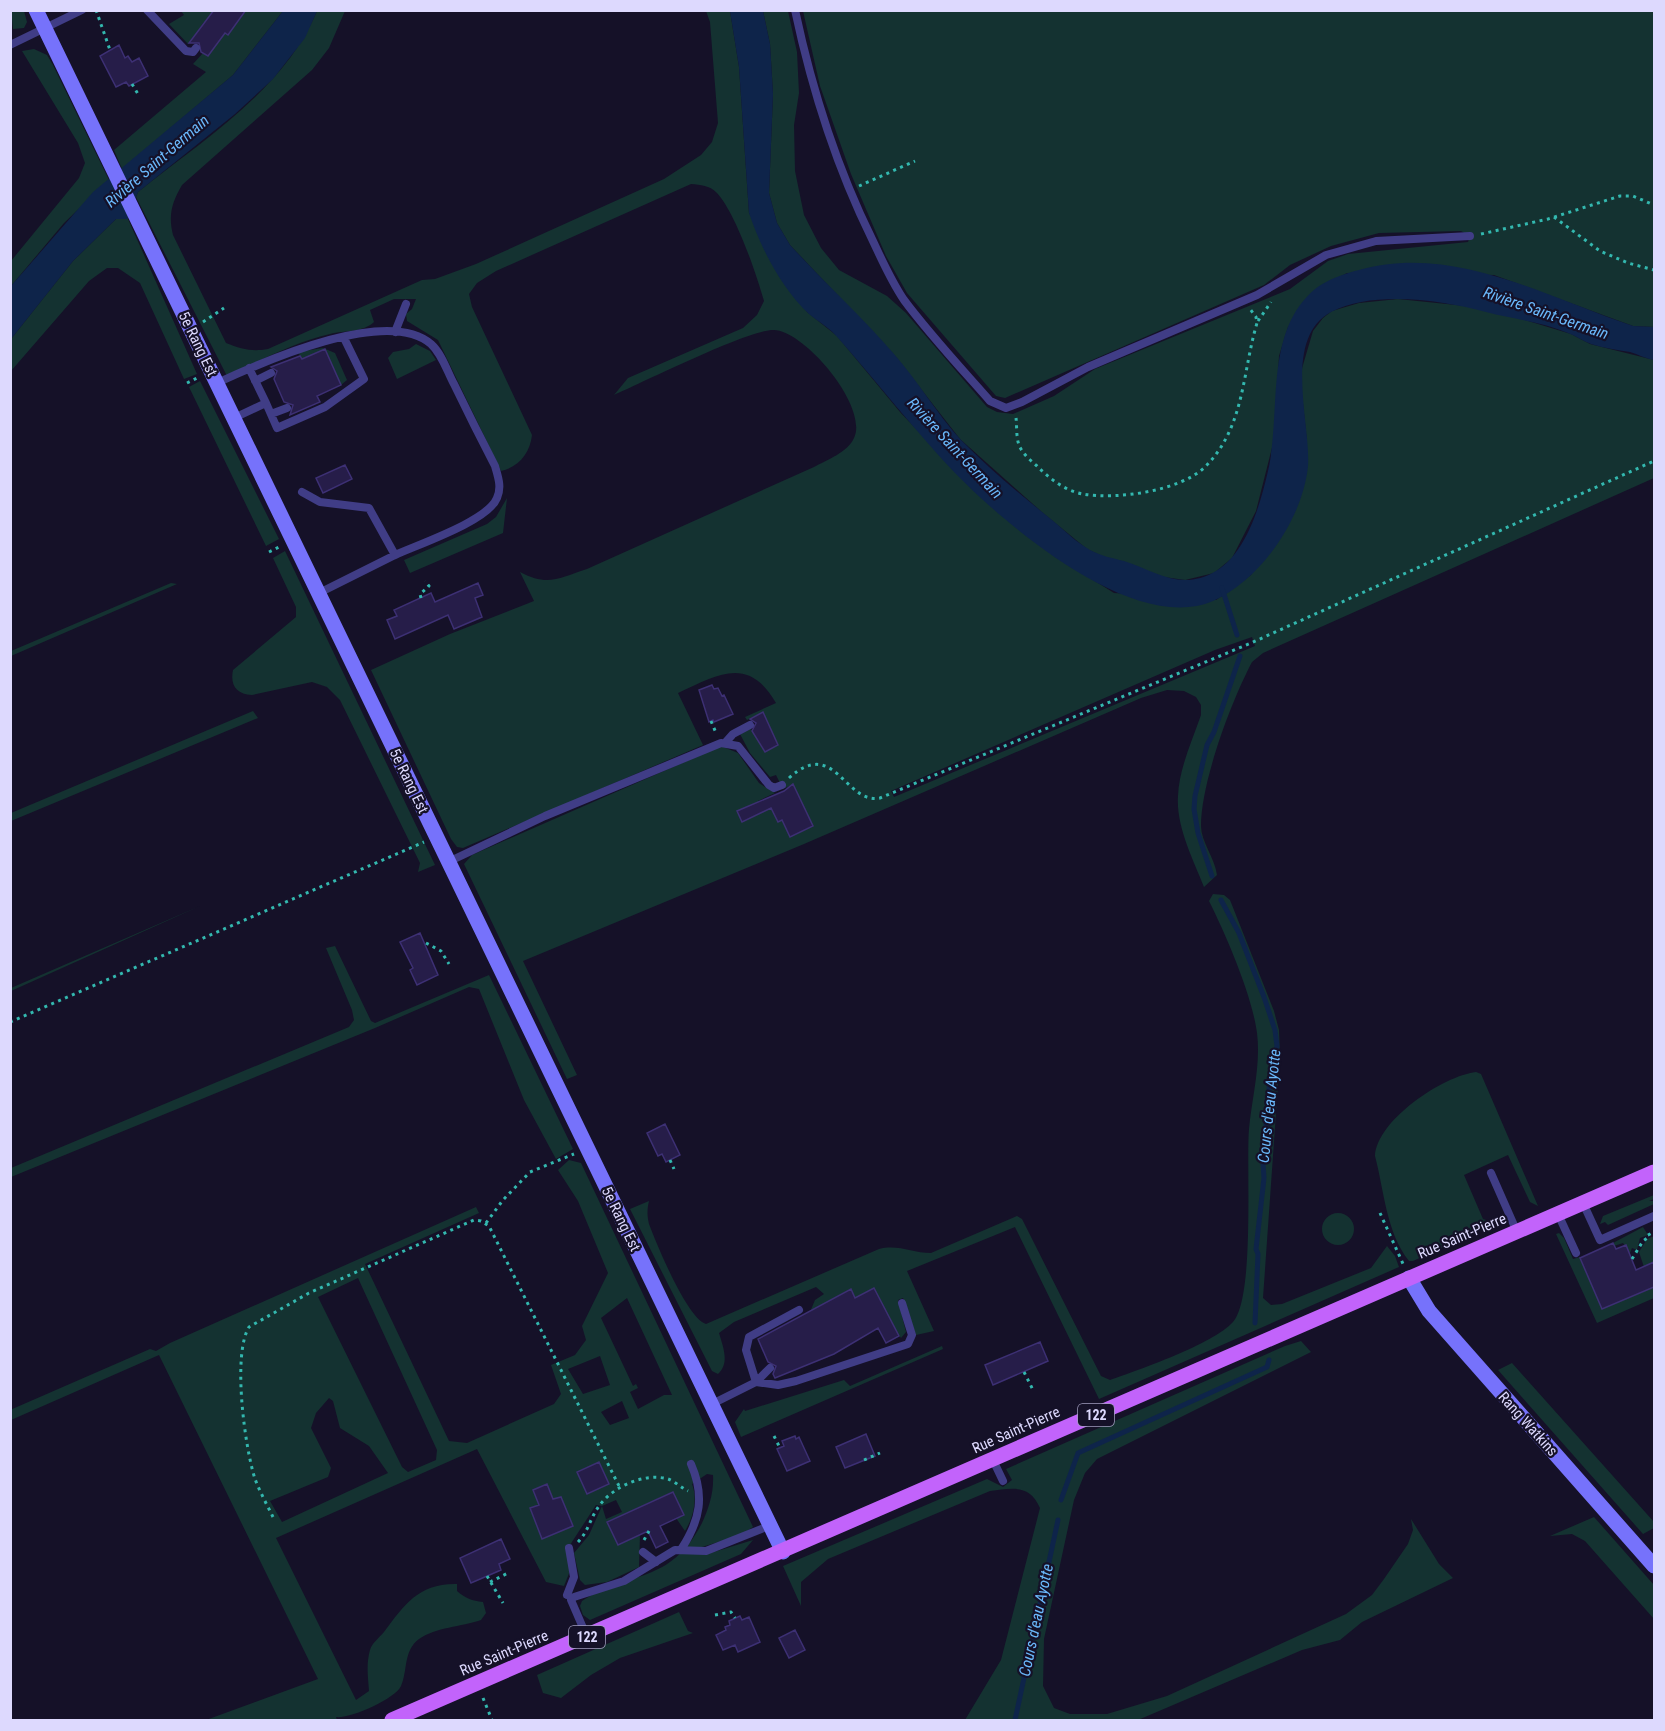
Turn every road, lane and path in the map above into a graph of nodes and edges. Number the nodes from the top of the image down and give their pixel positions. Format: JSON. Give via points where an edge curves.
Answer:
{"nodes":[{"id":1,"x":36,"y":10,"type":"edge"},
{"id":2,"x":82,"y":10,"type":"edge"},
{"id":3,"x":96,"y":10,"type":"edge"},
{"id":4,"x":147,"y":10,"type":"edge"},
{"id":5,"x":795,"y":10,"type":"edge"},
{"id":6,"x":45,"y":29,"type":"junction"},
{"id":7,"x":10,"y":45,"type":"edge"},
{"id":8,"x":196,"y":48,"type":"dead end"},
{"id":9,"x":110,"y":50,"type":"dead end"},
{"id":10,"x":132,"y":84,"type":"dead end"},
{"id":11,"x":138,"y":94,"type":"dead end"},
{"id":12,"x":915,"y":161,"type":"dead end"},
{"id":13,"x":850,"y":191,"type":"junction"},
{"id":14,"x":1654,"y":205,"type":"edge"},
{"id":15,"x":1554,"y":216,"type":"junction"},
{"id":16,"x":1470,"y":236,"type":"joint"},
{"id":17,"x":1654,"y":270,"type":"edge"},
{"id":18,"x":1239,"y":302,"type":"junction"},
{"id":19,"x":406,"y":304,"type":"dead end"},
{"id":20,"x":224,"y":309,"type":"dead end"},
{"id":21,"x":191,"y":329,"type":"junction"},
{"id":22,"x":395,"y":332,"type":"junction"},
{"id":23,"x":344,"y":338,"type":"junction"},
{"id":24,"x":249,"y":368,"type":"junction"},
{"id":25,"x":271,"y":373,"type":"dead end"},
{"id":26,"x":255,"y":381,"type":"junction"},
{"id":27,"x":217,"y":383,"type":"junction"},
{"id":28,"x":266,"y":403,"type":"junction"},
{"id":29,"x":1014,"y":405,"type":"junction"},
{"id":30,"x":287,"y":408,"type":"dead end"},
{"id":31,"x":271,"y":414,"type":"junction"},
{"id":32,"x":234,"y":418,"type":"junction"},
{"id":33,"x":1654,"y":461,"type":"edge"},
{"id":34,"x":302,"y":492,"type":"dead end"},
{"id":35,"x":395,"y":555,"type":"junction"},
{"id":36,"x":425,"y":581,"type":"dead end"},
{"id":37,"x":319,"y":593,"type":"junction"},
{"id":38,"x":421,"y":598,"type":"dead end"},
{"id":39,"x":750,"y":725,"type":"dead end"},
{"id":40,"x":726,"y":743,"type":"junction"},
{"id":41,"x":782,"y":785,"type":"joint"},
{"id":42,"x":436,"y":837,"type":"junction"},
{"id":43,"x":448,"y":862,"type":"junction"},
{"id":44,"x":426,"y":944,"type":"dead end"},
{"id":45,"x":449,"y":964,"type":"dead end"},
{"id":46,"x":10,"y":1022,"type":"edge"},
{"id":47,"x":587,"y":1150,"type":"junction"},
{"id":48,"x":670,"y":1160,"type":"dead end"},
{"id":49,"x":674,"y":1169,"type":"dead end"},
{"id":50,"x":1654,"y":1172,"type":"edge"},
{"id":51,"x":1491,"y":1173,"type":"dead end"},
{"id":52,"x":1583,"y":1203,"type":"junction"},
{"id":53,"x":1380,"y":1213,"type":"dead end"},
{"id":54,"x":1558,"y":1214,"type":"junction"},
{"id":55,"x":1654,"y":1216,"type":"edge"},
{"id":56,"x":1643,"y":1221,"type":"junction"},
{"id":57,"x":486,"y":1223,"type":"junction"},
{"id":58,"x":1517,"y":1232,"type":"junction"},
{"id":59,"x":1576,"y":1254,"type":"dead end"},
{"id":60,"x":1632,"y":1259,"type":"dead end"},
{"id":61,"x":1409,"y":1278,"type":"junction"},
{"id":62,"x":902,"y":1303,"type":"dead end"},
{"id":63,"x":799,"y":1310,"type":"dead end"},
{"id":64,"x":770,"y":1368,"type":"dead end"},
{"id":65,"x":1024,"y":1372,"type":"dead end"},
{"id":66,"x":756,"y":1382,"type":"junction"},
{"id":67,"x":1033,"y":1390,"type":"dead end"},
{"id":68,"x":710,"y":1405,"type":"junction"},
{"id":69,"x":774,"y":1436,"type":"dead end"},
{"id":70,"x":780,"y":1448,"type":"dead end"},
{"id":71,"x":880,"y":1453,"type":"dead end"},
{"id":72,"x":993,"y":1460,"type":"junction"},
{"id":73,"x":864,"y":1461,"type":"dead end"},
{"id":74,"x":692,"y":1464,"type":"dead end"},
{"id":75,"x":1003,"y":1480,"type":"dead end"},
{"id":76,"x":620,"y":1488,"type":"junction"},
{"id":77,"x":701,"y":1495,"type":"junction"},
{"id":78,"x":273,"y":1517,"type":"dead end"},
{"id":79,"x":769,"y":1526,"type":"junction"},
{"id":80,"x":569,"y":1548,"type":"joint"},
{"id":81,"x":682,"y":1548,"type":"junction"},
{"id":82,"x":643,"y":1552,"type":"dead end"},
{"id":83,"x":783,"y":1552,"type":"junction"},
{"id":84,"x":657,"y":1562,"type":"junction"},
{"id":85,"x":1654,"y":1566,"type":"edge"},
{"id":86,"x":510,"y":1572,"type":"dead end"},
{"id":87,"x":487,"y":1576,"type":"dead end"},
{"id":88,"x":490,"y":1582,"type":"junction"},
{"id":89,"x":567,"y":1595,"type":"dead end"},
{"id":90,"x":503,"y":1603,"type":"dead end"},
{"id":91,"x":715,"y":1615,"type":"dead end"},
{"id":92,"x":735,"y":1618,"type":"dead end"},
{"id":93,"x":587,"y":1637,"type":"junction"},
{"id":94,"x":483,"y":1698,"type":"dead end"},
{"id":95,"x":392,"y":1720,"type":"edge"},
{"id":96,"x":492,"y":1720,"type":"edge"}],
"edges":[{"from":1,"to":6,"type":"street","name":"5e Rang Est"},
{"from":2,"to":6,"type":"lane"},
{"from":3,"to":9,"type":"path"},
{"from":4,"to":8,"type":"lane","via":[[186,51]]},
{"from":5,"to":13,"type":"lane","via":[[813,91]]},
{"from":6,"to":7,"type":"lane"},
{"from":6,"to":21,"type":"street","name":"5e Rang Est"},
{"from":10,"to":11,"type":"path"},
{"from":12,"to":13,"type":"path"},
{"from":13,"to":29,"type":"lane","via":[[904,300],[990,401],[998,406]]},
{"from":14,"to":15,"type":"path","via":[[1633,196],[1620,196]]},
{"from":15,"to":16,"type":"path"},
{"from":15,"to":17,"type":"path","via":[[1600,251]]},
{"from":16,"to":18,"type":"lane","via":[[1354,246],[1326,255],[1277,285]]},
{"from":18,"to":29,"type":"lane","via":[[1088,367]]},
{"from":18,"to":29,"type":"path","via":[[1251,310],[1257,323],[1233,424],[1204,467],[1177,486],[1108,496],[1069,489],[1024,454],[1019,445]]},
{"from":19,"to":22,"type":"lane"},
{"from":20,"to":21,"type":"path"},
{"from":21,"to":27,"type":"street","name":"5e Rang Est"},
{"from":22,"to":23,"type":"lane"},
{"from":22,"to":35,"type":"lane","via":[[409,332],[422,338],[438,352],[495,466],[500,486],[497,498],[484,513]]},
{"from":23,"to":24,"type":"lane","via":[[296,348]]},
{"from":23,"to":31,"type":"lane","via":[[363,379],[325,407],[277,428]]},
{"from":24,"to":26,"type":"lane"},
{"from":24,"to":27,"type":"lane"},
{"from":25,"to":26,"type":"lane"},
{"from":26,"to":28,"type":"lane"},
{"from":27,"to":32,"type":"street","name":"5e Rang Est"},
{"from":28,"to":31,"type":"lane"},
{"from":28,"to":32,"type":"lane"},
{"from":30,"to":31,"type":"lane"},
{"from":32,"to":37,"type":"street","name":"5e Rang Est"},
{"from":33,"to":41,"type":"path","via":[[1251,643],[880,798],[870,800],[863,796],[823,765],[797,771]]},
{"from":34,"to":35,"type":"lane","via":[[320,502],[369,508]]},
{"from":35,"to":37,"type":"lane"},
{"from":36,"to":38,"type":"path","via":[[429,586],[420,594]]},
{"from":37,"to":42,"type":"street","name":"5e Rang Est"},
{"from":39,"to":40,"type":"lane"},
{"from":40,"to":41,"type":"lane","via":[[738,746],[769,785]]},
{"from":40,"to":43,"type":"lane","via":[[708,747],[545,816]]},
{"from":42,"to":43,"type":"street","name":"5e Rang Est"},
{"from":42,"to":46,"type":"path"},
{"from":43,"to":47,"type":"street","name":"5e Rang Est"},
{"from":44,"to":45,"type":"path","via":[[441,951]]},
{"from":47,"to":57,"type":"path","via":[[530,1172]]},
{"from":47,"to":68,"type":"street","name":"5e Rang Est"},
{"from":48,"to":49,"type":"path"},
{"from":50,"to":52,"type":"main road","name":"Rue Saint-Pierre","number":"122"},
{"from":51,"to":58,"type":"lane"},
{"from":52,"to":54,"type":"main road","name":"Rue Saint-Pierre","number":"122"},
{"from":52,"to":56,"type":"lane","via":[[1600,1240]]},
{"from":53,"to":61,"type":"path"},
{"from":54,"to":58,"type":"main road","name":"Rue Saint-Pierre","number":"122"},
{"from":54,"to":59,"type":"lane"},
{"from":55,"to":56,"type":"lane"},
{"from":56,"to":60,"type":"path","via":[[1650,1236],[1642,1241]]},
{"from":57,"to":76,"type":"path"},
{"from":57,"to":78,"type":"path","via":[[474,1220],[460,1225],[309,1293],[249,1327],[242,1351],[243,1416],[255,1478]]},
{"from":58,"to":61,"type":"main road","name":"Rue Saint-Pierre","number":"122"},
{"from":61,"to":72,"type":"main road","name":"Rue Saint-Pierre","number":"122"},
{"from":61,"to":85,"type":"street","name":"Rang Watkins","via":[[1429,1311]]},
{"from":62,"to":66,"type":"lane","via":[[912,1335],[908,1344],[796,1381],[778,1385]]},
{"from":63,"to":66,"type":"lane","via":[[749,1337],[746,1350]]},
{"from":64,"to":66,"type":"lane"},
{"from":65,"to":67,"type":"path"},
{"from":66,"to":68,"type":"lane"},
{"from":68,"to":79,"type":"street","name":"5e Rang Est"},
{"from":69,"to":70,"type":"path"},
{"from":71,"to":73,"type":"path"},
{"from":72,"to":75,"type":"lane"},
{"from":72,"to":83,"type":"main road","name":"Rue Saint-Pierre","number":"122"},
{"from":74,"to":77,"type":"lane"},
{"from":76,"to":77,"type":"path","via":[[651,1478],[669,1479],[690,1493]]},
{"from":76,"to":80,"type":"path","via":[[602,1502],[580,1540]]},
{"from":77,"to":81,"type":"lane","via":[[693,1531]]},
{"from":79,"to":81,"type":"lane","via":[[706,1551]]},
{"from":79,"to":83,"type":"street","name":"5e Rang Est"},
{"from":80,"to":89,"type":"lane","via":[[574,1577]]},
{"from":81,"to":84,"type":"lane"},
{"from":82,"to":84,"type":"lane"},
{"from":83,"to":93,"type":"main road","name":"Rue Saint-Pierre","number":"122"},
{"from":84,"to":93,"type":"lane","via":[[624,1581],[571,1600]]},
{"from":86,"to":88,"type":"path"},
{"from":87,"to":88,"type":"path"},
{"from":88,"to":90,"type":"path"},
{"from":91,"to":92,"type":"path","via":[[731,1612]]},
{"from":93,"to":95,"type":"main road","name":"Rue Saint-Pierre","number":"122"},
{"from":94,"to":96,"type":"path"}]}
